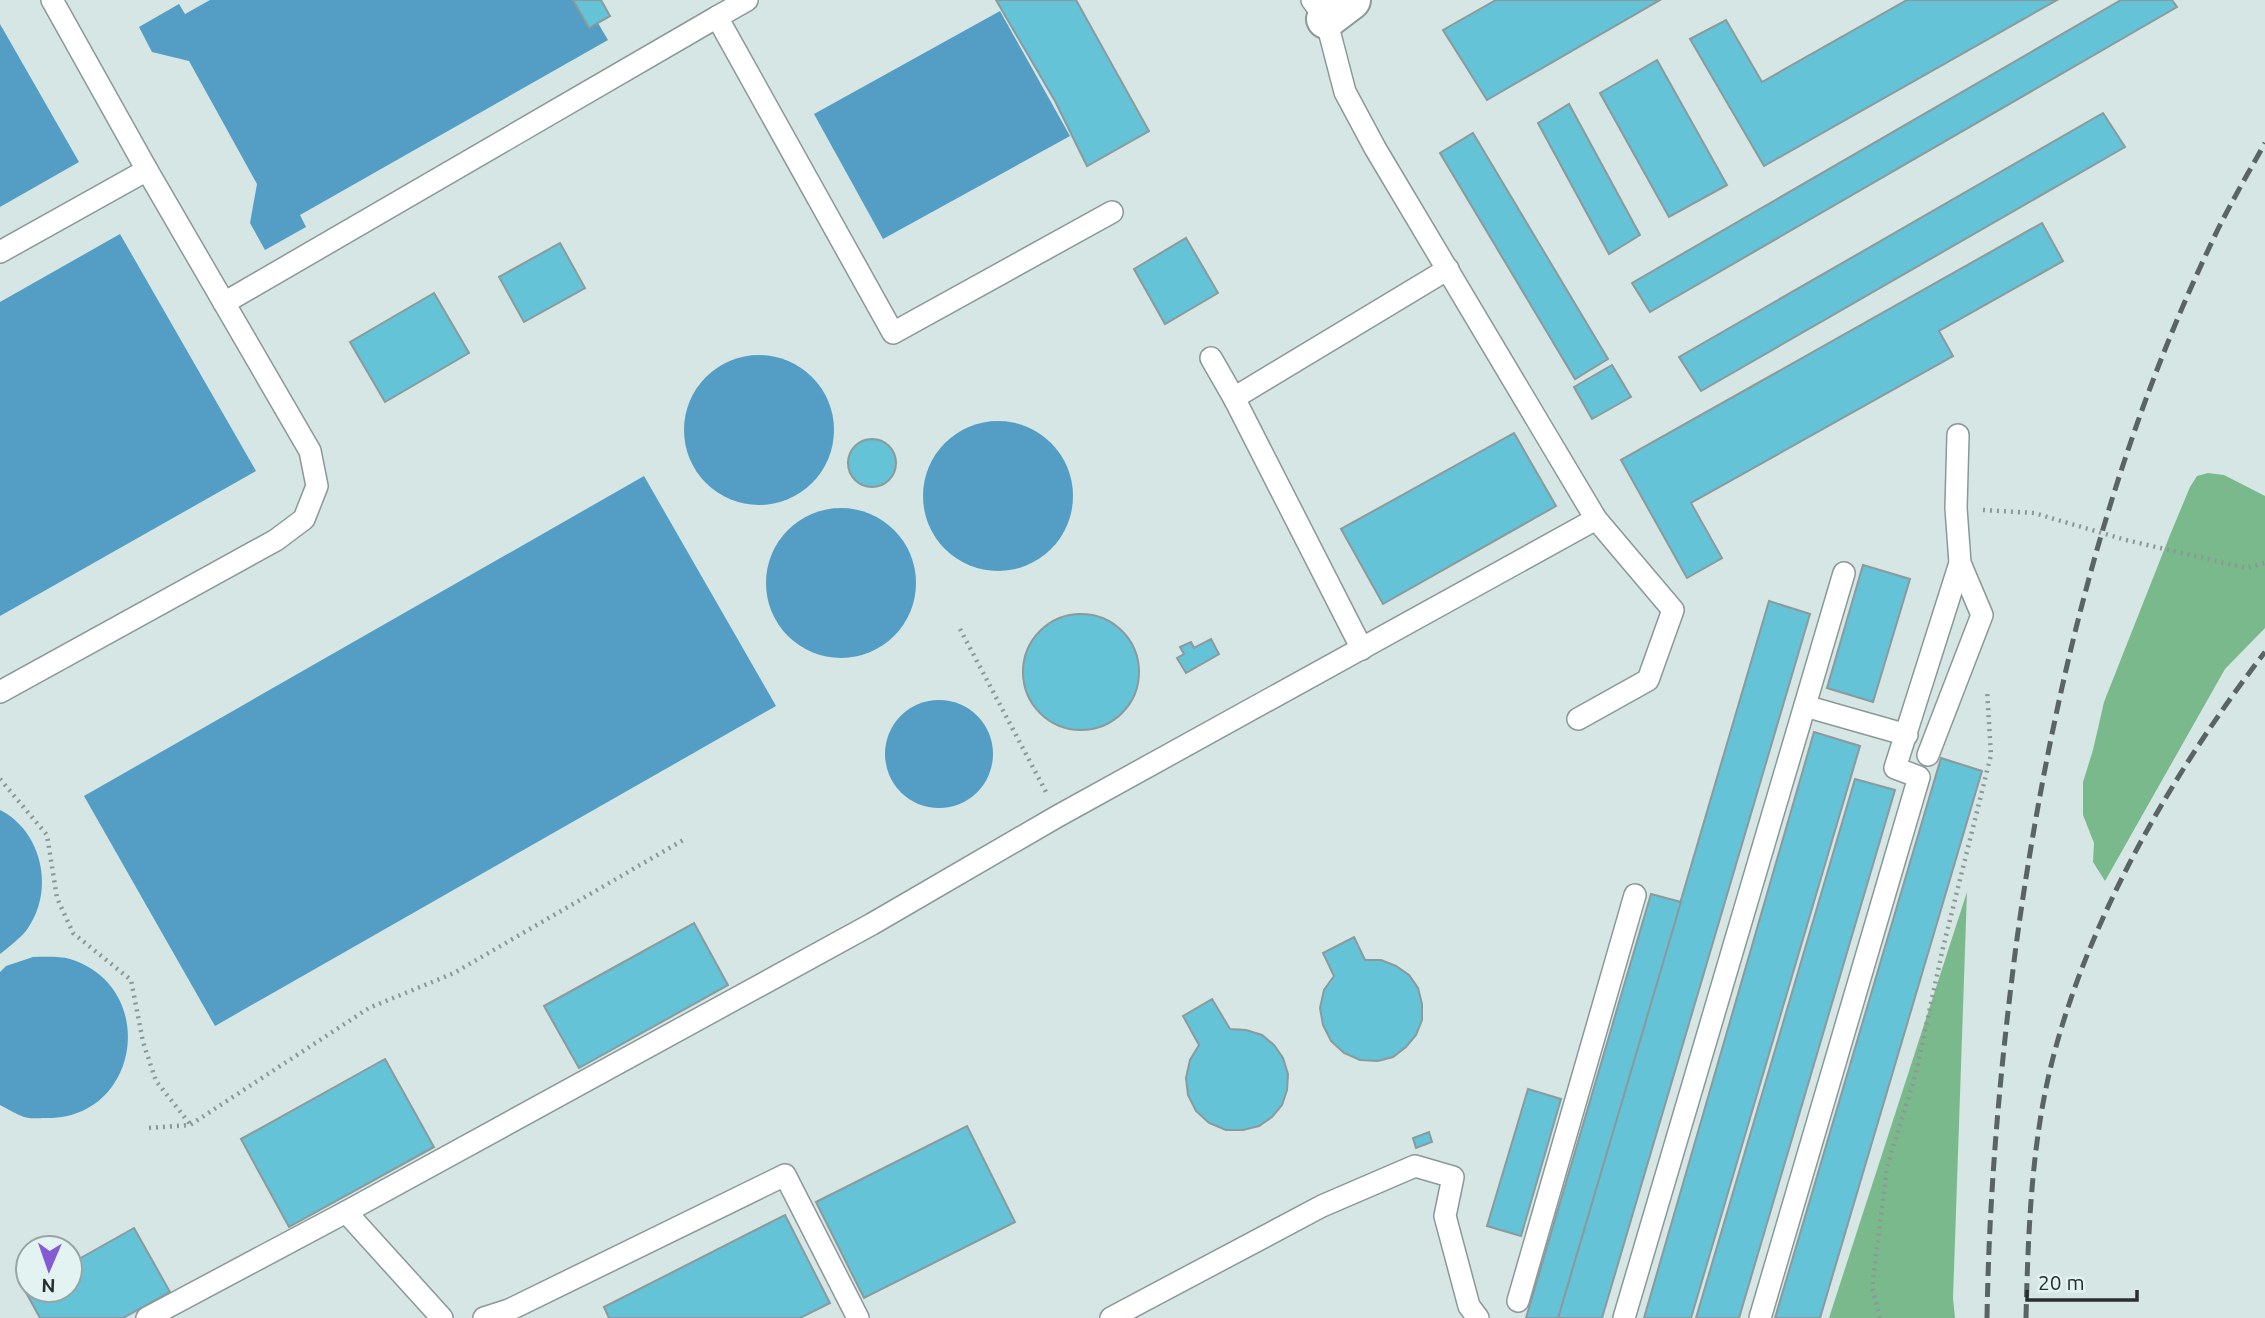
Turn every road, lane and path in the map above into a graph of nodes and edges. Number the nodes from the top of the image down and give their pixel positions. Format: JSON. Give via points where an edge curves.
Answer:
{"nodes":[{"id":1,"x":52,"y":0,"type":"edge"},
{"id":2,"x":745,"y":1,"type":"edge"},
{"id":3,"x":1330,"y":6,"type":"edge"},
{"id":4,"x":717,"y":17,"type":"junction"},
{"id":5,"x":147,"y":170,"type":"junction"},
{"id":6,"x":1112,"y":212,"type":"dead end"},
{"id":7,"x":0,"y":252,"type":"edge"},
{"id":8,"x":1448,"y":270,"type":"junction"},
{"id":9,"x":224,"y":303,"type":"junction"},
{"id":10,"x":1211,"y":358,"type":"dead end"},
{"id":11,"x":1234,"y":398,"type":"junction"},
{"id":12,"x":1958,"y":435,"type":"dead end"},
{"id":13,"x":1956,"y":508,"type":"junction"},
{"id":14,"x":1595,"y":519,"type":"junction"},
{"id":15,"x":1960,"y":563,"type":"junction"},
{"id":16,"x":2265,"y":563,"type":"edge"},
{"id":17,"x":1844,"y":573,"type":"dead end"},
{"id":18,"x":960,"y":629,"type":"dead end"},
{"id":19,"x":1362,"y":649,"type":"junction"},
{"id":20,"x":1986,"y":679,"type":"dead end"},
{"id":21,"x":0,"y":692,"type":"edge"},
{"id":22,"x":1805,"y":706,"type":"junction"},
{"id":23,"x":1577,"y":719,"type":"dead end"},
{"id":24,"x":1907,"y":735,"type":"junction"},
{"id":25,"x":1928,"y":755,"type":"dead end"},
{"id":26,"x":0,"y":779,"type":"edge"},
{"id":27,"x":1058,"y":816,"type":"junction"},
{"id":28,"x":685,"y":839,"type":"dead end"},
{"id":29,"x":1635,"y":895,"type":"dead end"},
{"id":30,"x":190,"y":1125,"type":"junction"},
{"id":31,"x":149,"y":1128,"type":"dead end"},
{"id":32,"x":346,"y":1212,"type":"junction"},
{"id":33,"x":1518,"y":1301,"type":"dead end"},
{"id":34,"x":147,"y":1318,"type":"edge"},
{"id":35,"x":442,"y":1318,"type":"edge"},
{"id":36,"x":484,"y":1318,"type":"edge"},
{"id":37,"x":858,"y":1318,"type":"edge"},
{"id":38,"x":1111,"y":1318,"type":"edge"},
{"id":39,"x":1478,"y":1318,"type":"edge"},
{"id":40,"x":1624,"y":1318,"type":"edge"},
{"id":41,"x":1760,"y":1318,"type":"edge"},
{"id":42,"x":1880,"y":1318,"type":"edge"}],
"edges":[{"from":1,"to":5,"type":"lane"},
{"from":2,"to":4,"type":"lane"},
{"from":3,"to":8,"type":"lane","via":[[1346,92]]},
{"from":4,"to":6,"type":"lane","via":[[893,333]]},
{"from":4,"to":9,"type":"lane"},
{"from":5,"to":7,"type":"lane"},
{"from":5,"to":9,"type":"lane"},
{"from":8,"to":11,"type":"lane"},
{"from":8,"to":14,"type":"lane"},
{"from":9,"to":21,"type":"lane","via":[[310,451],[317,486],[304,519],[276,540]]},
{"from":10,"to":11,"type":"lane"},
{"from":11,"to":19,"type":"lane"},
{"from":12,"to":13,"type":"lane"},
{"from":13,"to":15,"type":"lane"},
{"from":13,"to":16,"type":"path","via":[[2034,513],[2139,544],[2246,568]]},
{"from":14,"to":19,"type":"lane"},
{"from":14,"to":23,"type":"lane","via":[[1673,610],[1648,680]]},
{"from":15,"to":24,"type":"lane"},
{"from":15,"to":25,"type":"lane","via":[[1982,615]]},
{"from":17,"to":22,"type":"lane"},
{"from":18,"to":27,"type":"path"},
{"from":19,"to":27,"type":"lane"},
{"from":20,"to":42,"type":"path","via":[[1991,755],[1916,1073],[1887,1167],[1872,1288]]},
{"from":22,"to":24,"type":"lane"},
{"from":22,"to":40,"type":"lane"},
{"from":24,"to":41,"type":"lane","via":[[1895,768],[1919,776]]},
{"from":26,"to":30,"type":"path","via":[[47,835],[57,898],[73,933],[131,979],[156,1081]]},
{"from":27,"to":32,"type":"lane","via":[[872,924]]},
{"from":28,"to":30,"type":"path","via":[[454,973],[369,1008]]},
{"from":29,"to":33,"type":"lane"},
{"from":30,"to":31,"type":"path"},
{"from":32,"to":34,"type":"lane"},
{"from":32,"to":35,"type":"lane"},
{"from":36,"to":37,"type":"lane","via":[[509,1310],[785,1175]]},
{"from":38,"to":39,"type":"lane","via":[[1322,1206],[1415,1166],[1453,1177],[1445,1216],[1469,1306]]}]}
